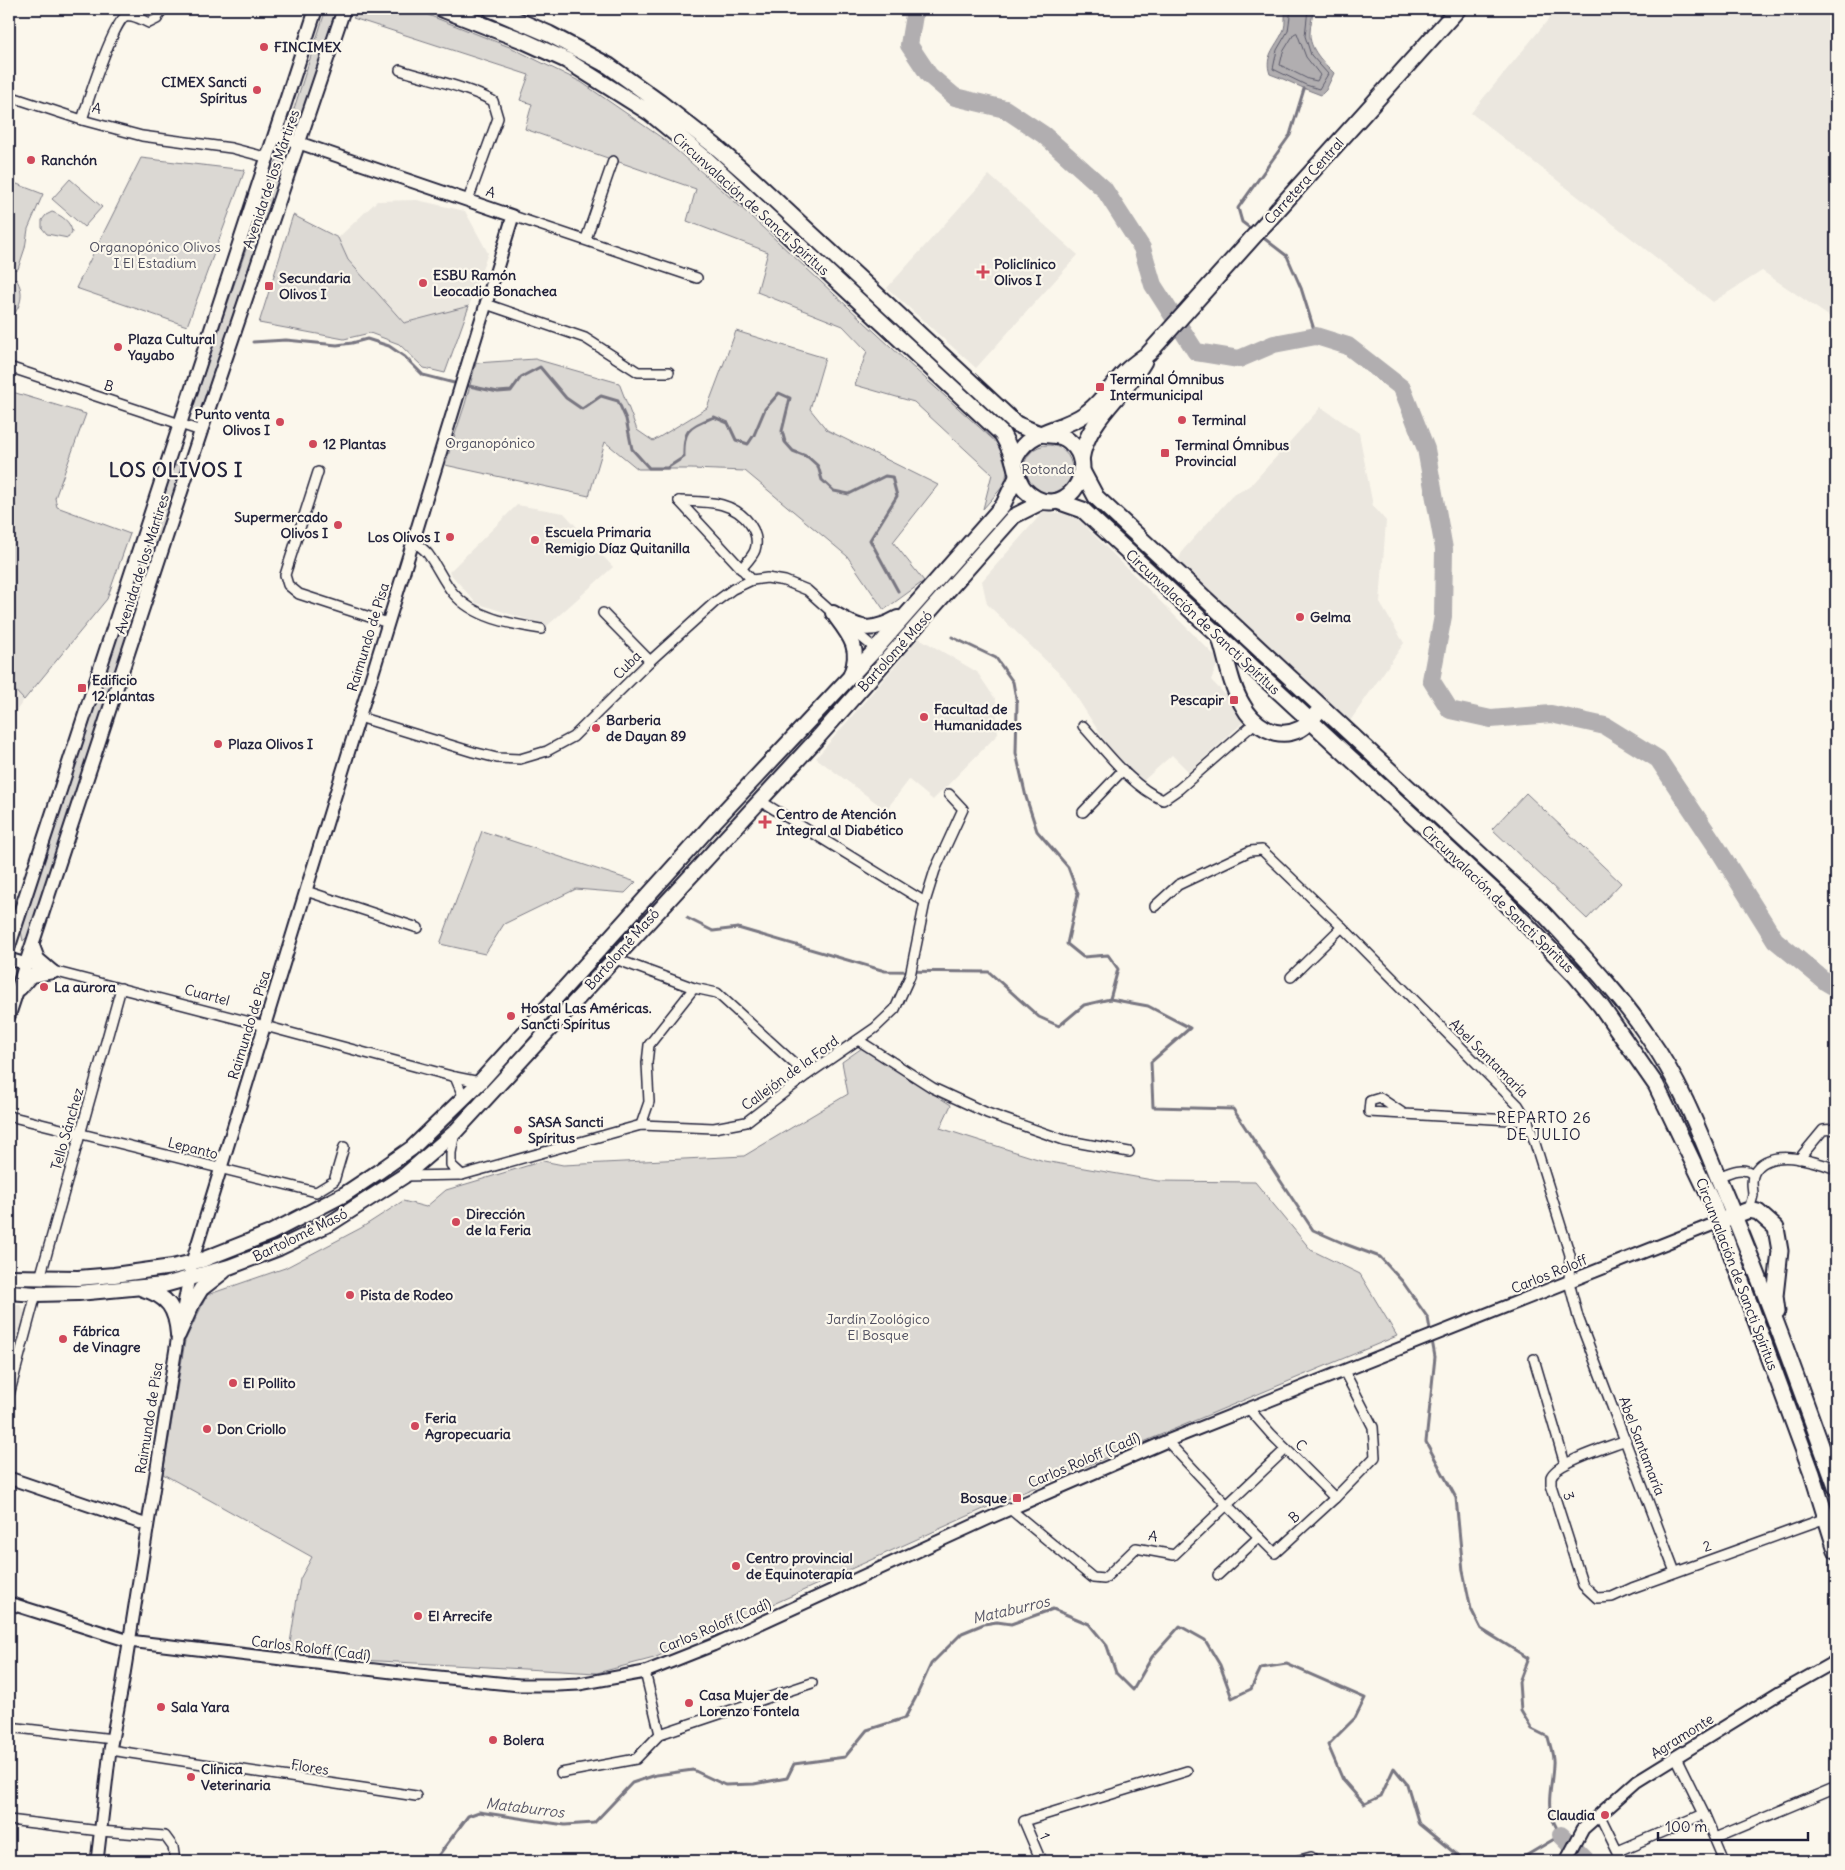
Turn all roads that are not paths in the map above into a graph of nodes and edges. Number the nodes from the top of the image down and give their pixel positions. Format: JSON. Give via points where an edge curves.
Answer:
{"nodes":[{"id":1,"x":162,"y":9,"type":"edge"},
{"id":2,"x":316,"y":9,"type":"edge"},
{"id":3,"x":344,"y":9,"type":"edge"},
{"id":4,"x":442,"y":9,"type":"edge"},
{"id":5,"x":491,"y":9,"type":"edge"},
{"id":6,"x":1458,"y":9,"type":"edge"},
{"id":7,"x":400,"y":70,"type":"dead end"},
{"id":8,"x":9,"y":96,"type":"edge"},
{"id":9,"x":82,"y":120,"type":"junction"},
{"id":10,"x":276,"y":135,"type":"junction"},
{"id":11,"x":299,"y":142,"type":"junction"},
{"id":12,"x":269,"y":158,"type":"junction"},
{"id":13,"x":612,"y":161,"type":"dead end"},
{"id":14,"x":468,"y":200,"type":"junction"},
{"id":15,"x":513,"y":216,"type":"junction"},
{"id":16,"x":586,"y":239,"type":"junction"},
{"id":17,"x":697,"y":278,"type":"dead end"},
{"id":18,"x":486,"y":304,"type":"junction"},
{"id":19,"x":1149,"y":353,"type":"junction"},
{"id":20,"x":9,"y":367,"type":"edge"},
{"id":21,"x":669,"y":372,"type":"dead end"},
{"id":22,"x":180,"y":424,"type":"junction"},
{"id":23,"x":201,"y":431,"type":"junction"},
{"id":24,"x":1041,"y":434,"type":"junction"},
{"id":25,"x":172,"y":450,"type":"junction"},
{"id":26,"x":193,"y":456,"type":"junction"},
{"id":27,"x":1081,"y":464,"type":"junction"},
{"id":28,"x":1015,"y":469,"type":"junction"},
{"id":29,"x":318,"y":472,"type":"dead end"},
{"id":30,"x":1042,"y":502,"type":"junction"},
{"id":31,"x":1060,"y":502,"type":"junction"},
{"id":32,"x":413,"y":541,"type":"junction"},
{"id":33,"x":1164,"y":560,"type":"junction"},
{"id":34,"x":742,"y":569,"type":"junction"},
{"id":35,"x":1157,"y":579,"type":"junction"},
{"id":36,"x":752,"y":580,"type":"junction"},
{"id":37,"x":913,"y":607,"type":"junction"},
{"id":38,"x":603,"y":613,"type":"dead end"},
{"id":39,"x":833,"y":613,"type":"junction"},
{"id":40,"x":388,"y":623,"type":"junction"},
{"id":41,"x":541,"y":629,"type":"dead end"},
{"id":42,"x":1219,"y":636,"type":"junction"},
{"id":43,"x":876,"y":649,"type":"junction"},
{"id":44,"x":888,"y":660,"type":"junction"},
{"id":45,"x":650,"y":661,"type":"junction"},
{"id":46,"x":849,"y":678,"type":"junction"},
{"id":47,"x":1322,"y":707,"type":"junction"},
{"id":48,"x":359,"y":717,"type":"junction"},
{"id":49,"x":1310,"y":720,"type":"junction"},
{"id":50,"x":1256,"y":722,"type":"junction"},
{"id":51,"x":1083,"y":726,"type":"dead end"},
{"id":52,"x":1123,"y":770,"type":"junction"},
{"id":53,"x":949,"y":794,"type":"dead end"},
{"id":54,"x":759,"y":800,"type":"junction"},
{"id":55,"x":1083,"y":812,"type":"dead end"},
{"id":56,"x":306,"y":891,"type":"junction"},
{"id":57,"x":925,"y":902,"type":"junction"},
{"id":58,"x":1155,"y":906,"type":"dead end"},
{"id":59,"x":1342,"y":927,"type":"junction"},
{"id":60,"x":418,"y":928,"type":"dead end"},
{"id":61,"x":12,"y":934,"type":"edge"},
{"id":62,"x":9,"y":946,"type":"edge"},
{"id":63,"x":33,"y":946,"type":"junction"},
{"id":64,"x":613,"y":958,"type":"junction"},
{"id":65,"x":9,"y":959,"type":"edge"},
{"id":66,"x":26,"y":964,"type":"junction"},
{"id":67,"x":53,"y":972,"type":"junction"},
{"id":68,"x":1291,"y":977,"type":"dead end"},
{"id":69,"x":121,"y":988,"type":"junction"},
{"id":70,"x":694,"y":988,"type":"junction"},
{"id":71,"x":16,"y":992,"type":"junction"},
{"id":72,"x":9,"y":1015,"type":"edge"},
{"id":73,"x":265,"y":1026,"type":"junction"},
{"id":74,"x":858,"y":1040,"type":"junction"},
{"id":75,"x":807,"y":1075,"type":"junction"},
{"id":76,"x":455,"y":1077,"type":"junction"},
{"id":77,"x":480,"y":1082,"type":"junction"},
{"id":78,"x":464,"y":1098,"type":"junction"},
{"id":79,"x":472,"y":1114,"type":"junction"},
{"id":80,"x":1404,"y":1114,"type":"dead end"},
{"id":81,"x":9,"y":1116,"type":"edge"},
{"id":82,"x":1528,"y":1121,"type":"junction"},
{"id":83,"x":641,"y":1125,"type":"junction"},
{"id":84,"x":1836,"y":1129,"type":"edge"},
{"id":85,"x":455,"y":1132,"type":"junction"},
{"id":86,"x":80,"y":1134,"type":"junction"},
{"id":87,"x":344,"y":1147,"type":"dead end"},
{"id":88,"x":1129,"y":1152,"type":"dead end"},
{"id":89,"x":1799,"y":1159,"type":"junction"},
{"id":90,"x":221,"y":1169,"type":"junction"},
{"id":91,"x":1836,"y":1169,"type":"edge"},
{"id":92,"x":1753,"y":1174,"type":"junction"},
{"id":93,"x":462,"y":1175,"type":"junction"},
{"id":94,"x":404,"y":1176,"type":"junction"},
{"id":95,"x":1718,"y":1177,"type":"junction"},
{"id":96,"x":1742,"y":1213,"type":"junction"},
{"id":97,"x":1719,"y":1222,"type":"junction"},
{"id":98,"x":192,"y":1262,"type":"junction"},
{"id":99,"x":229,"y":1267,"type":"junction"},
{"id":100,"x":9,"y":1277,"type":"edge"},
{"id":101,"x":40,"y":1278,"type":"junction"},
{"id":102,"x":190,"y":1279,"type":"junction"},
{"id":103,"x":1569,"y":1282,"type":"junction"},
{"id":104,"x":138,"y":1287,"type":"junction"},
{"id":105,"x":9,"y":1292,"type":"edge"},
{"id":106,"x":36,"y":1294,"type":"junction"},
{"id":107,"x":1778,"y":1327,"type":"junction"},
{"id":108,"x":178,"y":1335,"type":"junction"},
{"id":109,"x":1390,"y":1353,"type":"joint"},
{"id":110,"x":1534,"y":1359,"type":"dead end"},
{"id":111,"x":1344,"y":1371,"type":"junction"},
{"id":112,"x":9,"y":1395,"type":"edge"},
{"id":113,"x":1249,"y":1409,"type":"junction"},
{"id":114,"x":1626,"y":1440,"type":"junction"},
{"id":115,"x":1167,"y":1441,"type":"junction"},
{"id":116,"x":1286,"y":1449,"type":"junction"},
{"id":117,"x":1565,"y":1464,"type":"junction"},
{"id":118,"x":9,"y":1478,"type":"edge"},
{"id":119,"x":1836,"y":1487,"type":"edge"},
{"id":120,"x":1335,"y":1498,"type":"junction"},
{"id":121,"x":1227,"y":1506,"type":"junction"},
{"id":122,"x":1010,"y":1509,"type":"junction"},
{"id":123,"x":1826,"y":1518,"type":"junction"},
{"id":124,"x":147,"y":1525,"type":"junction"},
{"id":125,"x":1259,"y":1537,"type":"junction"},
{"id":126,"x":1836,"y":1550,"type":"edge"},
{"id":127,"x":1675,"y":1572,"type":"junction"},
{"id":128,"x":1218,"y":1575,"type":"dead end"},
{"id":129,"x":1597,"y":1598,"type":"joint"},
{"id":130,"x":9,"y":1603,"type":"edge"},
{"id":131,"x":129,"y":1641,"type":"junction"},
{"id":132,"x":1836,"y":1662,"type":"edge"},
{"id":133,"x":644,"y":1672,"type":"junction"},
{"id":134,"x":812,"y":1683,"type":"dead end"},
{"id":135,"x":9,"y":1727,"type":"edge"},
{"id":136,"x":660,"y":1734,"type":"junction"},
{"id":137,"x":112,"y":1745,"type":"junction"},
{"id":138,"x":1676,"y":1757,"type":"junction"},
{"id":139,"x":1187,"y":1772,"type":"dead end"},
{"id":140,"x":561,"y":1773,"type":"dead end"},
{"id":141,"x":1834,"y":1788,"type":"dead end"},
{"id":142,"x":416,"y":1796,"type":"dead end"},
{"id":143,"x":1599,"y":1814,"type":"junction"},
{"id":144,"x":1704,"y":1814,"type":"junction"},
{"id":145,"x":9,"y":1820,"type":"edge"},
{"id":146,"x":100,"y":1831,"type":"junction"},
{"id":147,"x":1715,"y":1838,"type":"junction"},
{"id":148,"x":1618,"y":1852,"type":"junction"},
{"id":149,"x":1311,"y":1857,"type":"dead end"},
{"id":150,"x":97,"y":1861,"type":"edge"},
{"id":151,"x":175,"y":1861,"type":"edge"},
{"id":152,"x":1041,"y":1861,"type":"edge"},
{"id":153,"x":1296,"y":1861,"type":"edge"},
{"id":154,"x":1566,"y":1861,"type":"edge"},
{"id":155,"x":1622,"y":1861,"type":"edge"},
{"id":156,"x":1724,"y":1861,"type":"edge"}],
"edges":[{"from":1,"to":9,"type":"street","via":[[157,19],[148,23],[128,15],[122,18],[114,31]]},
{"from":2,"to":10,"type":"main road","name":"Avenida de los Mártires"},
{"from":3,"to":11,"type":"main road","name":"Avenida de los Mártires"},
{"from":4,"to":28,"type":"highway","name":"Circunvalación de Sancti Spíritus","via":[[566,60],[650,113],[706,159],[1002,434]]},
{"from":5,"to":24,"type":"highway","name":"Circunvalación de Sancti Spíritus","via":[[549,34],[609,66],[659,102],[750,177],[1016,424]]},
{"from":6,"to":19,"type":"highway","name":"Carretera Central"},
{"from":7,"to":14,"type":"street","via":[[474,91],[492,101],[498,118]]},
{"from":8,"to":9,"type":"street","name":"A"},
{"from":9,"to":12,"type":"street","name":"A","via":[[142,136],[231,148]]},
{"from":10,"to":11,"type":"street","name":"A"},
{"from":10,"to":12,"type":"main road","name":"Avenida de los Mártires"},
{"from":11,"to":14,"type":"street","name":"A"},
{"from":11,"to":23,"type":"main road","name":"Avenida de los Mártires"},
{"from":12,"to":22,"type":"main road","name":"Avenida de los Mártires"},
{"from":13,"to":16,"type":"street"},
{"from":14,"to":15,"type":"street","name":"A"},
{"from":15,"to":16,"type":"street","name":"A"},
{"from":15,"to":18,"type":"street","name":"Raimundo de Pisa"},
{"from":16,"to":17,"type":"street","name":"A"},
{"from":18,"to":21,"type":"street","via":[[585,338],[638,372]]},
{"from":18,"to":32,"type":"street","name":"Raimundo de Pisa"},
{"from":19,"to":24,"type":"highway","via":[[1126,370],[1087,413]]},
{"from":19,"to":27,"type":"highway","via":[[1135,377],[1096,422],[1083,446]]},
{"from":20,"to":22,"type":"street","name":"B"},
{"from":22,"to":23,"type":"street","name":"B"},
{"from":22,"to":25,"type":"main road","name":"Avenida de los Mártires"},
{"from":23,"to":26,"type":"main road","name":"Avenida de los Mártires"},
{"from":24,"to":27,"type":"highway","via":[[1062,436],[1070,441]]},
{"from":24,"to":28,"type":"highway","via":[[1031,437],[1018,450]]},
{"from":25,"to":26,"type":"main road"},
{"from":25,"to":61,"type":"main road","name":"Avenida de los Mártires"},
{"from":26,"to":63,"type":"main road","name":"Avenida de los Mártires"},
{"from":27,"to":31,"type":"highway","via":[[1078,485]]},
{"from":27,"to":33,"type":"highway","name":"Circunvalación de Sancti Spíritus","via":[[1096,498]]},
{"from":28,"to":30,"type":"highway","via":[[1020,485]]},
{"from":28,"to":37,"type":"main road","name":"Bartolomé Masó","via":[[1003,505]]},
{"from":29,"to":40,"type":"street","via":[[285,575],[288,585],[299,594]]},
{"from":30,"to":31,"type":"highway"},
{"from":30,"to":44,"type":"main road","name":"Bartolomé Masó","via":[[1014,516]]},
{"from":31,"to":35,"type":"highway","name":"Circunvalación de Sancti Spíritus","via":[[1083,510]]},
{"from":32,"to":40,"type":"street","name":"Raimundo de Pisa"},
{"from":32,"to":41,"type":"street","via":[[427,552],[453,593],[467,607],[500,620]]},
{"from":33,"to":35,"type":"highway"},
{"from":33,"to":47,"type":"highway","name":"Circunvalación de Sancti Spíritus"},
{"from":34,"to":34,"type":"street","via":[[755,550],[755,532],[743,515],[727,505],[679,501]]},
{"from":34,"to":36,"type":"street"},
{"from":35,"to":42,"type":"highway","name":"Circunvalación de Sancti Spíritus"},
{"from":36,"to":39,"type":"street","name":"Cuba","via":[[785,581],[807,590]]},
{"from":36,"to":45,"type":"street","name":"Cuba","via":[[714,603]]},
{"from":37,"to":39,"type":"main road","via":[[883,626],[868,629]]},
{"from":37,"to":43,"type":"main road","name":"Bartolomé Masó"},
{"from":38,"to":45,"type":"street"},
{"from":39,"to":43,"type":"street","name":"Cuba"},
{"from":39,"to":46,"type":"main road","via":[[852,641],[856,653]]},
{"from":40,"to":48,"type":"street","name":"Raimundo de Pisa"},
{"from":42,"to":49,"type":"highway","name":"Circunvalación de Sancti Spíritus"},
{"from":42,"to":50,"type":"highway","via":[[1242,706]]},
{"from":43,"to":44,"type":"street","name":"Cuba"},
{"from":43,"to":46,"type":"main road","name":"Bartolomé Masó"},
{"from":44,"to":54,"type":"main road","name":"Bartolomé Masó"},
{"from":45,"to":48,"type":"street","name":"Cuba","via":[[573,737],[547,751],[520,759],[472,752]]},
{"from":46,"to":77,"type":"main road","name":"Bartolomé Masó","via":[[714,822]]},
{"from":47,"to":49,"type":"highway"},
{"from":47,"to":95,"type":"highway","name":"Circunvalación de Sancti Spíritus","via":[[1544,914],[1604,980],[1650,1038],[1685,1099]]},
{"from":48,"to":56,"type":"street","name":"Raimundo de Pisa"},
{"from":49,"to":50,"type":"highway","via":[[1300,729],[1284,734],[1270,732]]},
{"from":49,"to":97,"type":"highway","name":"Circunvalación de Sancti Spíritus","via":[[1497,894],[1594,998],[1656,1085]]},
{"from":50,"to":52,"type":"street","via":[[1163,800],[1150,795]]},
{"from":51,"to":52,"type":"street"},
{"from":52,"to":55,"type":"street"},
{"from":53,"to":57,"type":"street","name":"Callejón de la Ford","via":[[963,809],[935,870]]},
{"from":54,"to":57,"type":"street"},
{"from":54,"to":64,"type":"main road","name":"Bartolomé Masó"},
{"from":56,"to":60,"type":"street"},
{"from":56,"to":73,"type":"street","name":"Raimundo de Pisa"},
{"from":57,"to":74,"type":"street","name":"Callejón de la Ford","via":[[910,976],[895,1009]]},
{"from":58,"to":59,"type":"street","name":"Abel Santamaría","via":[[1178,885],[1250,851],[1262,850]]},
{"from":59,"to":68,"type":"street"},
{"from":59,"to":82,"type":"street","name":"Abel Santamaría","via":[[1518,1105]]},
{"from":61,"to":62,"type":"main road","name":"Avenida de los Mártires"},
{"from":63,"to":66,"type":"main road","name":"Avenida de los Mártires"},
{"from":63,"to":67,"type":"main road","via":[[38,959]]},
{"from":64,"to":70,"type":"street"},
{"from":64,"to":79,"type":"main road","name":"Bartolomé Masó"},
{"from":65,"to":66,"type":"street","name":"Cuartel"},
{"from":66,"to":67,"type":"street","name":"Cuartel"},
{"from":66,"to":71,"type":"main road","name":"Avenida de los Mártires"},
{"from":67,"to":69,"type":"street","name":"Cuartel"},
{"from":67,"to":71,"type":"main road","via":[[32,976]]},
{"from":69,"to":73,"type":"street","name":"Cuartel"},
{"from":69,"to":86,"type":"street","name":"Tello Sánchez"},
{"from":70,"to":75,"type":"street","via":[[717,993]]},
{"from":70,"to":83,"type":"street","via":[[649,1045],[649,1102]]},
{"from":71,"to":72,"type":"main road","name":"Avenida de los Mártires"},
{"from":73,"to":76,"type":"street","name":"Cuartel"},
{"from":73,"to":90,"type":"street","name":"Raimundo de Pisa"},
{"from":74,"to":75,"type":"street","name":"Callejón de la Ford"},
{"from":74,"to":88,"type":"street","via":[[933,1088],[987,1113],[1064,1140]]},
{"from":75,"to":83,"type":"street","name":"Callejón de la Ford","via":[[746,1122],[714,1128]]},
{"from":76,"to":77,"type":"street","name":"Cuartel"},
{"from":76,"to":78,"type":"street"},
{"from":77,"to":78,"type":"main road","name":"Bartolomé Masó"},
{"from":78,"to":79,"type":"main road"},
{"from":78,"to":98,"type":"main road","name":"Bartolomé Masó","via":[[412,1148],[344,1194],[270,1233]]},
{"from":79,"to":85,"type":"main road","name":"Bartolomé Masó"},
{"from":80,"to":82,"type":"street"},
{"from":81,"to":86,"type":"street","name":"Lepanto"},
{"from":82,"to":103,"type":"street","name":"Abel Santamaría","via":[[1570,1255]]},
{"from":83,"to":93,"type":"street","name":"Callejón de la Ford"},
{"from":84,"to":89,"type":"street","via":[[1822,1130]]},
{"from":85,"to":93,"type":"street","via":[[451,1164]]},
{"from":85,"to":94,"type":"main road","name":"Bartolomé Masó"},
{"from":86,"to":90,"type":"street","name":"Lepanto"},
{"from":86,"to":101,"type":"street","name":"Tello Sánchez"},
{"from":87,"to":90,"type":"street","name":"Lepanto","via":[[334,1181],[316,1192]]},
{"from":89,"to":91,"type":"street"},
{"from":89,"to":92,"type":"street","via":[[1782,1157],[1767,1160]]},
{"from":90,"to":98,"type":"street","name":"Raimundo de Pisa"},
{"from":92,"to":95,"type":"street","via":[[1748,1170],[1736,1170]]},
{"from":92,"to":96,"type":"street","via":[[1753,1196]]},
{"from":93,"to":94,"type":"street","name":"Callejón de la Ford"},
{"from":94,"to":99,"type":"main road","name":"Bartolomé Masó","via":[[331,1223],[280,1248]]},
{"from":95,"to":96,"type":"highway","name":"Circunvalación de Sancti Spíritus"},
{"from":96,"to":97,"type":"highway"},
{"from":96,"to":107,"type":"highway","name":"Circunvalación de Sancti Spíritus"},
{"from":96,"to":107,"type":"highway","via":[[1758,1212],[1776,1228],[1780,1251],[1775,1296]]},
{"from":97,"to":103,"type":"street","name":"Carlos Roloff"},
{"from":97,"to":123,"type":"highway","name":"Circunvalación de Sancti Spíritus"},
{"from":98,"to":101,"type":"main road","name":"Bartolomé Masó","via":[[114,1275]]},
{"from":98,"to":102,"type":"street","name":"Raimundo de Pisa"},
{"from":99,"to":102,"type":"main road","name":"Bartolomé Masó"},
{"from":99,"to":108,"type":"main road","via":[[202,1289]]},
{"from":100,"to":101,"type":"main road","name":"Bartolomé Masó"},
{"from":102,"to":104,"type":"main road","name":"Bartolomé Masó"},
{"from":102,"to":108,"type":"street","name":"Raimundo de Pisa"},
{"from":103,"to":109,"type":"street","name":"Carlos Roloff"},
{"from":103,"to":114,"type":"street","name":"Abel Santamaría","via":[[1578,1317]]},
{"from":104,"to":106,"type":"main road","name":"Bartolomé Masó"},
{"from":104,"to":108,"type":"main road","via":[[162,1296],[169,1304],[177,1320]]},
{"from":105,"to":106,"type":"main road","name":"Bartolomé Masó"},
{"from":106,"to":112,"type":"street"},
{"from":107,"to":119,"type":"highway","name":"Circunvalación de Sancti Spíritus"},
{"from":108,"to":124,"type":"street","name":"Raimundo de Pisa"},
{"from":109,"to":111,"type":"street","name":"Carlos Roloff (Cadí)"},
{"from":110,"to":117,"type":"street"},
{"from":111,"to":113,"type":"street","name":"Carlos Roloff (Cadí)"},
{"from":111,"to":120,"type":"street","name":"B","via":[[1373,1427],[1375,1457]]},
{"from":113,"to":115,"type":"street","name":"Carlos Roloff (Cadí)"},
{"from":113,"to":116,"type":"street","name":"C"},
{"from":114,"to":117,"type":"street"},
{"from":114,"to":127,"type":"street","name":"Abel Santamaría"},
{"from":115,"to":121,"type":"street","name":"B"},
{"from":115,"to":122,"type":"street","name":"Carlos Roloff (Cadí)"},
{"from":116,"to":120,"type":"street","name":"C"},
{"from":116,"to":121,"type":"street","name":"A"},
{"from":117,"to":129,"type":"street","name":"3","via":[[1552,1477],[1551,1485],[1583,1585]]},
{"from":118,"to":124,"type":"street"},
{"from":120,"to":125,"type":"street","name":"B","via":[[1275,1552]]},
{"from":121,"to":122,"type":"street","name":"A","via":[[1174,1555],[1136,1548],[1104,1579],[1094,1578]]},
{"from":121,"to":125,"type":"street","name":"B"},
{"from":122,"to":133,"type":"street","name":"Carlos Roloff (Cadí)","via":[[713,1645]]},
{"from":123,"to":126,"type":"highway","name":"Circunvalación de Sancti Spíritus"},
{"from":123,"to":127,"type":"street","name":"2"},
{"from":124,"to":131,"type":"street","name":"Raimundo de Pisa"},
{"from":125,"to":128,"type":"street"},
{"from":127,"to":129,"type":"street","name":"2","via":[[1612,1597]]},
{"from":130,"to":131,"type":"street","name":"Carlos Roloff (Cadí)"},
{"from":131,"to":133,"type":"street","name":"Carlos Roloff (Cadí)","via":[[519,1685],[579,1684]]},
{"from":131,"to":137,"type":"street","name":"Raimundo de Pisa"},
{"from":132,"to":138,"type":"street","name":"Agramonte"},
{"from":133,"to":136,"type":"street"},
{"from":134,"to":136,"type":"street"},
{"from":135,"to":137,"type":"street","name":"Flores"},
{"from":136,"to":140,"type":"street","via":[[636,1759]]},
{"from":137,"to":142,"type":"street","name":"Flores"},
{"from":137,"to":146,"type":"street","name":"Raimundo de Pisa"},
{"from":138,"to":143,"type":"street","name":"Agramonte","via":[[1637,1781]]},
{"from":138,"to":144,"type":"street"},
{"from":139,"to":152,"type":"street","name":"1","via":[[1024,1821]]},
{"from":141,"to":147,"type":"street"},
{"from":143,"to":148,"type":"street"},
{"from":143,"to":154,"type":"street","name":"Agramonte","via":[[1582,1828]]},
{"from":144,"to":147,"type":"street"},
{"from":144,"to":148,"type":"street"},
{"from":145,"to":146,"type":"street"},
{"from":146,"to":150,"type":"street","name":"Raimundo de Pisa"},
{"from":146,"to":151,"type":"street","via":[[165,1836],[173,1847]]},
{"from":147,"to":156,"type":"street"},
{"from":148,"to":155,"type":"street"},
{"from":149,"to":153,"type":"street"}]}
